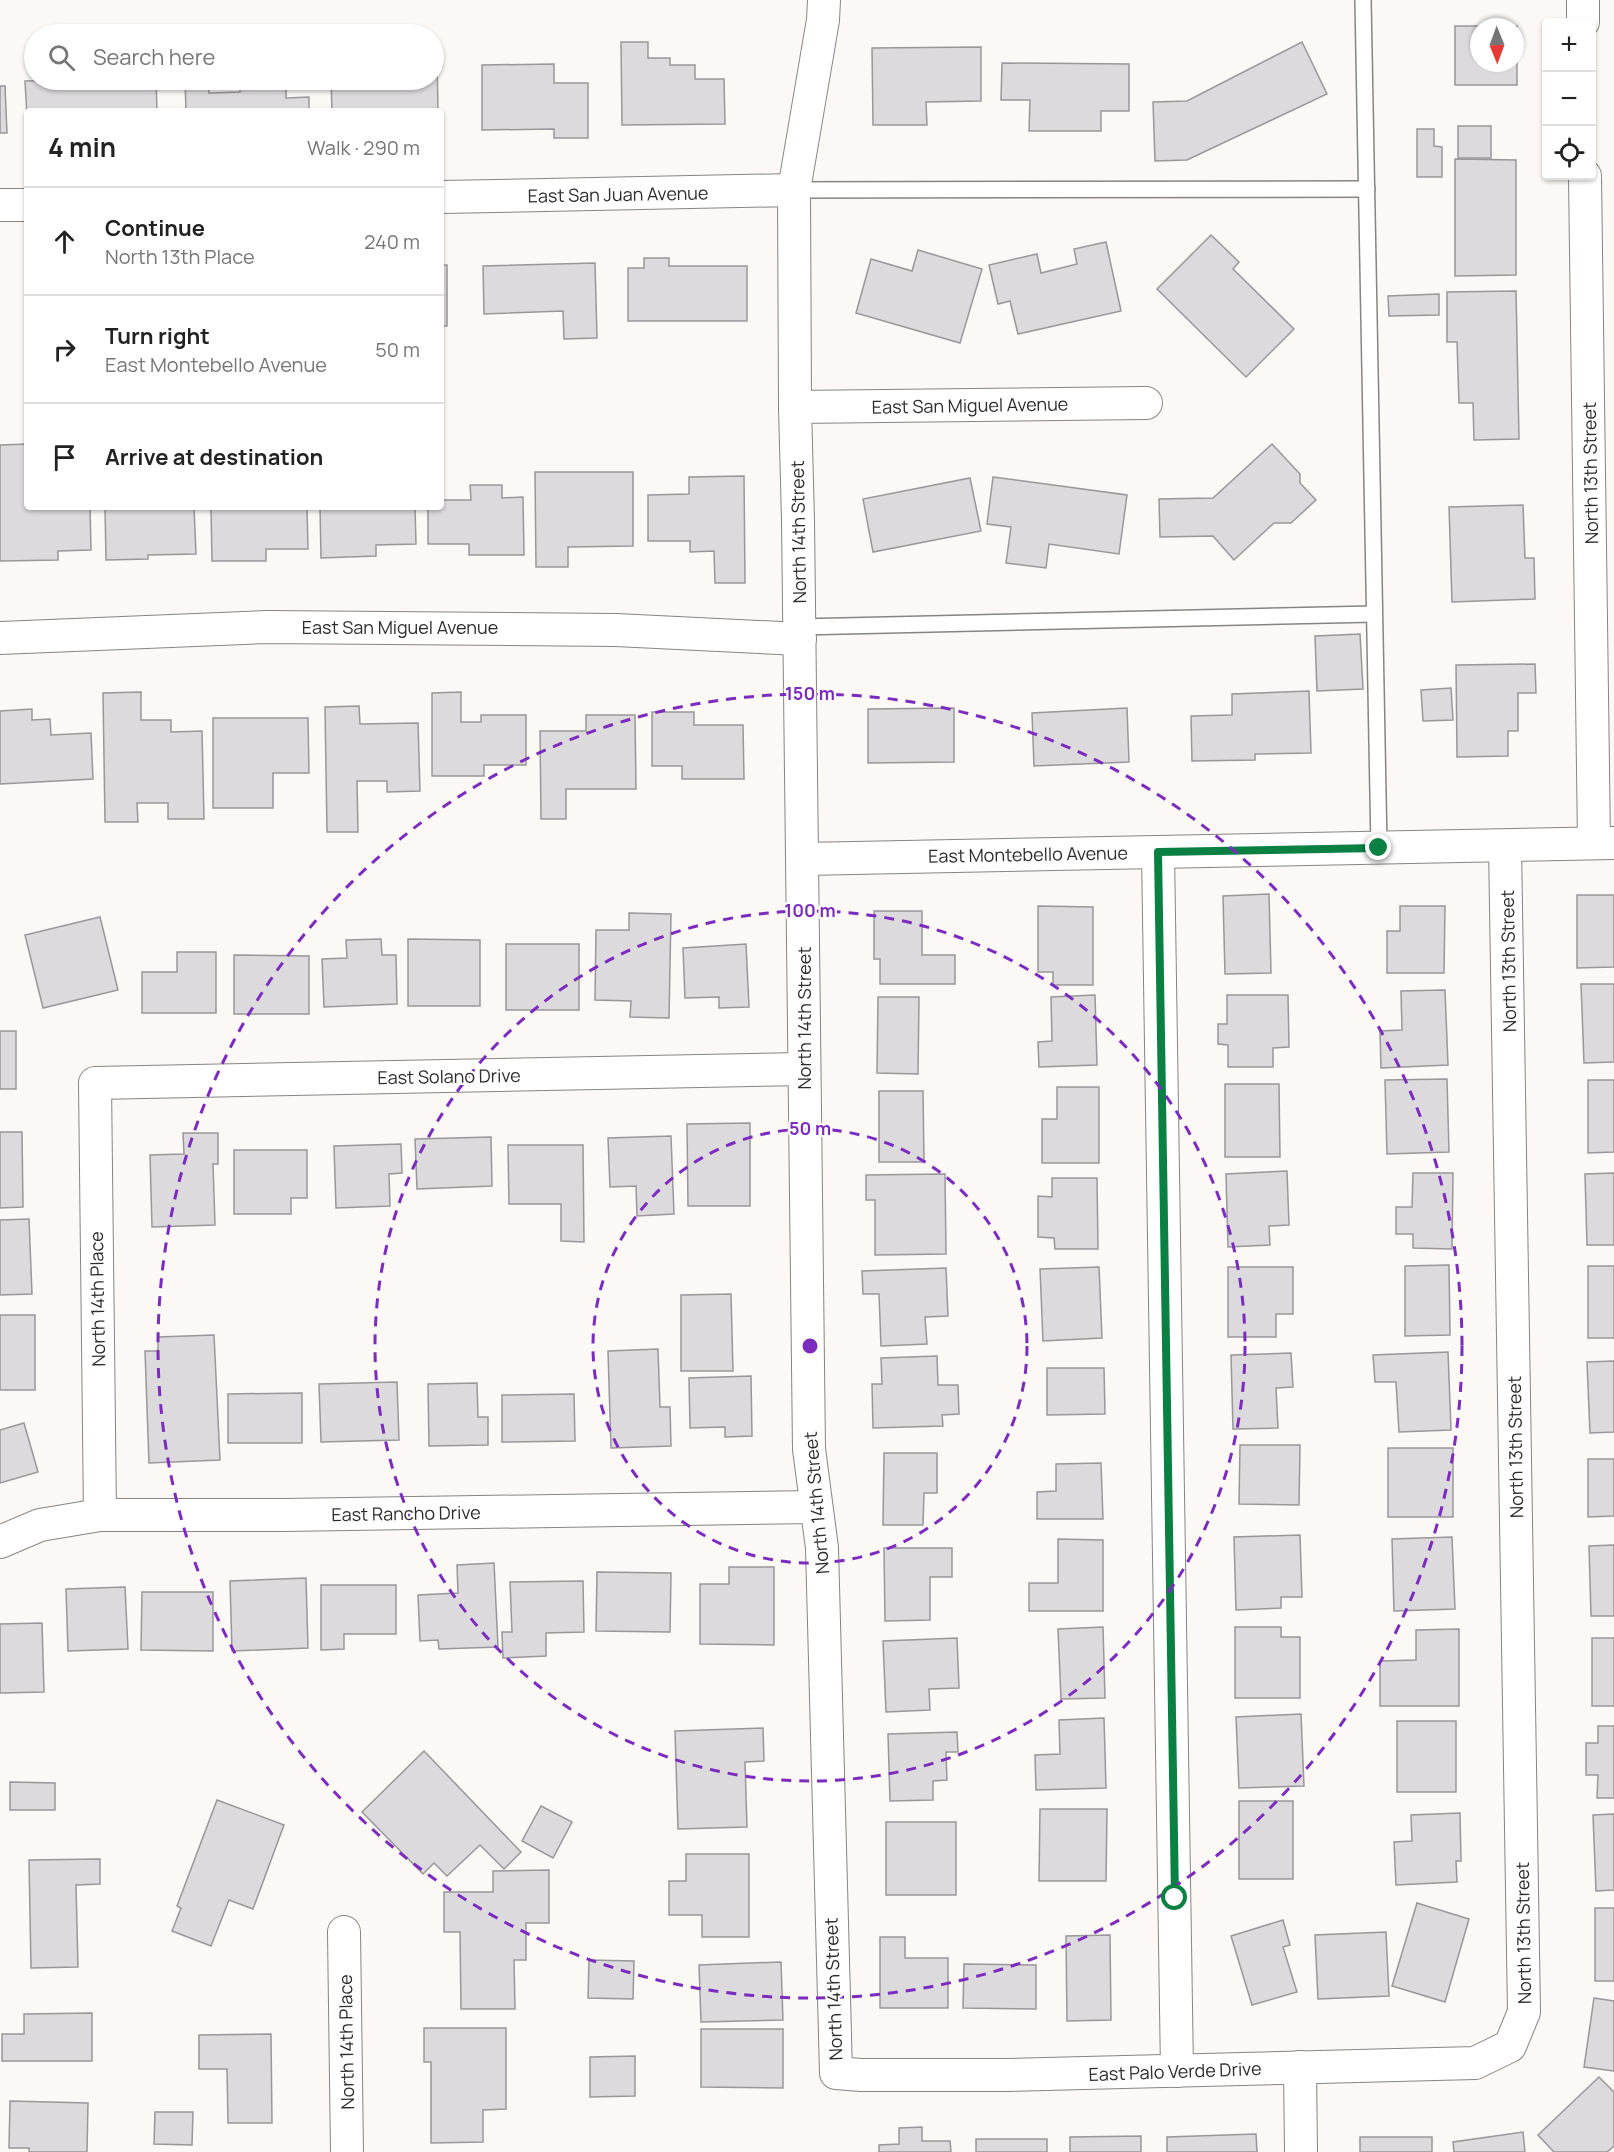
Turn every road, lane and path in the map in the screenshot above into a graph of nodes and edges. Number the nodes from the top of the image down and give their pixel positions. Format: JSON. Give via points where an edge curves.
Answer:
{"nodes":[{"id":1,"x":824,"y":0,"type":"edge"},
{"id":2,"x":1363,"y":0,"type":"edge"},
{"id":3,"x":1583,"y":0,"type":"edge"},
{"id":4,"x":1583,"y":18,"type":"edge"},
{"id":5,"x":1586,"y":180,"type":"edge"},
{"id":6,"x":1367,"y":189,"type":"junction"},
{"id":7,"x":794,"y":190,"type":"junction"},
{"id":8,"x":444,"y":197,"type":"edge"},
{"id":9,"x":0,"y":205,"type":"edge"},
{"id":10,"x":24,"y":205,"type":"edge"},
{"id":11,"x":1146,"y":403,"type":"dead end"},
{"id":12,"x":795,"y":407,"type":"junction"},
{"id":13,"x":1374,"y":614,"type":"junction"},
{"id":14,"x":800,"y":633,"type":"junction"},
{"id":15,"x":0,"y":638,"type":"edge"},
{"id":16,"x":1604,"y":843,"type":"edge"},
{"id":17,"x":1506,"y":846,"type":"junction"},
{"id":18,"x":1379,"y":848,"type":"junction"},
{"id":19,"x":1158,"y":852,"type":"junction"},
{"id":20,"x":803,"y":859,"type":"junction"},
{"id":21,"x":804,"y":1069,"type":"junction"},
{"id":22,"x":95,"y":1083,"type":"joint"},
{"id":23,"x":816,"y":1508,"type":"junction"},
{"id":24,"x":100,"y":1515,"type":"junction"},
{"id":25,"x":0,"y":1542,"type":"edge"},
{"id":26,"x":344,"y":1932,"type":"dead end"},
{"id":27,"x":1510,"y":2046,"type":"joint"},
{"id":28,"x":1300,"y":2067,"type":"junction"},
{"id":29,"x":1177,"y":2070,"type":"junction"},
{"id":30,"x":836,"y":2073,"type":"joint"},
{"id":31,"x":347,"y":2152,"type":"edge"},
{"id":32,"x":1301,"y":2152,"type":"edge"}],
"edges":[{"from":1,"to":7,"type":"street","name":"North 14th Street"},
{"from":2,"to":6,"type":"lane"},
{"from":3,"to":4,"type":"street"},
{"from":5,"to":16,"type":"street","name":"North 13th Street"},
{"from":6,"to":7,"type":"lane"},
{"from":6,"to":13,"type":"lane"},
{"from":7,"to":8,"type":"street","name":"East San Juan Avenue"},
{"from":7,"to":12,"type":"street","name":"North 14th Street"},
{"from":9,"to":10,"type":"street"},
{"from":11,"to":12,"type":"street","name":"East San Miguel Avenue"},
{"from":12,"to":14,"type":"street","name":"North 14th Street"},
{"from":13,"to":14,"type":"lane"},
{"from":13,"to":18,"type":"lane"},
{"from":14,"to":15,"type":"street","name":"East San Miguel Avenue","via":[[279,627]]},
{"from":14,"to":20,"type":"street","name":"North 14th Street"},
{"from":16,"to":17,"type":"street","name":"East Montebello Avenue"},
{"from":17,"to":18,"type":"street","name":"East Montebello Avenue"},
{"from":17,"to":27,"type":"street","name":"North 13th Street","via":[[1524,2012]]},
{"from":18,"to":19,"type":"street","name":"East Montebello Avenue"},
{"from":19,"to":20,"type":"street","name":"East Montebello Avenue"},
{"from":19,"to":29,"type":"street"},
{"from":20,"to":21,"type":"street","name":"North 14th Street"},
{"from":21,"to":22,"type":"street","name":"East Solano Drive"},
{"from":21,"to":23,"type":"street","name":"North 14th Street","via":[[809,1449]]},
{"from":22,"to":24,"type":"street","name":"North 14th Place"},
{"from":23,"to":24,"type":"street","name":"East Rancho Drive"},
{"from":23,"to":30,"type":"street","name":"North 14th Street","via":[[822,1548]]},
{"from":24,"to":25,"type":"street","name":"East Rancho Drive","via":[[40,1525]]},
{"from":26,"to":31,"type":"street","name":"North 14th Place"},
{"from":27,"to":28,"type":"street","name":"East Palo Verde Drive","via":[[1475,2063]]},
{"from":28,"to":29,"type":"street","name":"East Palo Verde Drive"},
{"from":28,"to":32,"type":"street"},
{"from":29,"to":30,"type":"street","name":"East Palo Verde Drive","via":[[1008,2075]]}]}
